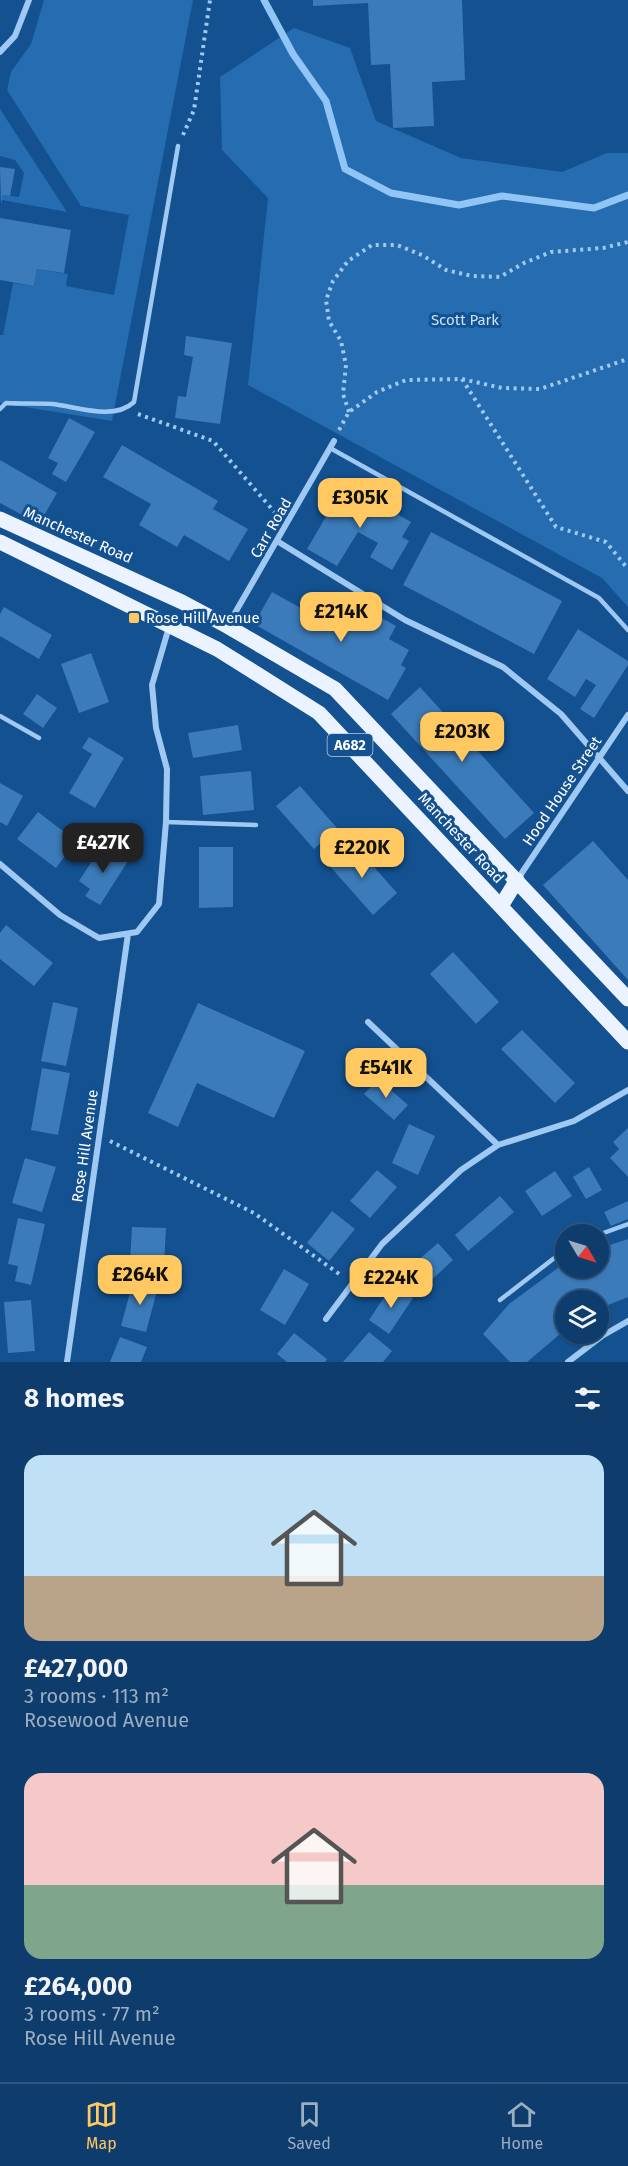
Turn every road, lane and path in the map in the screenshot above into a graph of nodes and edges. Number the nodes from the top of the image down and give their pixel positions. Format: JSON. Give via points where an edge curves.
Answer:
{"nodes":[{"id":1,"x":29,"y":0,"type":"edge"},
{"id":2,"x":210,"y":0,"type":"edge"},
{"id":3,"x":0,"y":52,"type":"edge"},
{"id":4,"x":178,"y":146,"type":"joint"},
{"id":5,"x":628,"y":243,"type":"edge"},
{"id":6,"x":628,"y":359,"type":"edge"},
{"id":7,"x":462,"y":379,"type":"junction"},
{"id":8,"x":0,"y":409,"type":"edge"},
{"id":9,"x":126,"y":409,"type":"junction"},
{"id":10,"x":349,"y":412,"type":"junction"},
{"id":11,"x":334,"y":441,"type":"joint"},
{"id":12,"x":330,"y":448,"type":"junction"},
{"id":13,"x":0,"y":519,"type":"edge"},
{"id":14,"x":286,"y":525,"type":"junction"},
{"id":15,"x":277,"y":541,"type":"junction"},
{"id":16,"x":0,"y":542,"type":"edge"},
{"id":17,"x":628,"y":569,"type":"edge"},
{"id":18,"x":182,"y":602,"type":"junction"},
{"id":19,"x":227,"y":626,"type":"junction"},
{"id":20,"x":170,"y":627,"type":"junction"},
{"id":21,"x":628,"y":630,"type":"edge"},
{"id":22,"x":217,"y":649,"type":"junction"},
{"id":23,"x":628,"y":715,"type":"edge"},
{"id":24,"x":0,"y":716,"type":"edge"},
{"id":25,"x":39,"y":738,"type":"dead end"},
{"id":26,"x":599,"y":758,"type":"junction"},
{"id":27,"x":628,"y":790,"type":"edge"},
{"id":28,"x":166,"y":822,"type":"junction"},
{"id":29,"x":256,"y":825,"type":"dead end"},
{"id":30,"x":1,"y":866,"type":"edge"},
{"id":31,"x":517,"y":880,"type":"junction"},
{"id":32,"x":501,"y":906,"type":"junction"},
{"id":33,"x":128,"y":934,"type":"junction"},
{"id":34,"x":628,"y":999,"type":"edge"},
{"id":35,"x":368,"y":1022,"type":"dead end"},
{"id":36,"x":628,"y":1042,"type":"edge"},
{"id":37,"x":628,"y":1090,"type":"edge"},
{"id":38,"x":99,"y":1135,"type":"junction"},
{"id":39,"x":498,"y":1145,"type":"junction"},
{"id":40,"x":628,"y":1224,"type":"edge"},
{"id":41,"x":609,"y":1231,"type":"edge"},
{"id":42,"x":555,"y":1258,"type":"edge"},
{"id":43,"x":352,"y":1283,"type":"junction"},
{"id":44,"x":500,"y":1300,"type":"dead end"},
{"id":45,"x":326,"y":1319,"type":"dead end"},
{"id":46,"x":628,"y":1321,"type":"edge"},
{"id":47,"x":67,"y":1362,"type":"edge"},
{"id":48,"x":568,"y":1362,"type":"edge"}],
"edges":[{"from":1,"to":3,"type":"street","via":[[15,36]]},
{"from":2,"to":4,"type":"path","via":[[194,110]]},
{"from":4,"to":9,"type":"lane","via":[[134,402]]},
{"from":5,"to":10,"type":"path","via":[[551,252],[500,277],[446,270],[397,245],[372,245],[348,261],[333,281],[326,300],[346,365],[343,394]]},
{"from":6,"to":7,"type":"path","via":[[540,388],[502,388]]},
{"from":7,"to":10,"type":"path","via":[[406,380],[377,392]]},
{"from":7,"to":17,"type":"path","via":[[556,527],[606,542]]},
{"from":8,"to":9,"type":"lane","via":[[6,403],[105,411]]},
{"from":9,"to":14,"type":"path","via":[[213,441]]},
{"from":10,"to":11,"type":"path"},
{"from":11,"to":12,"type":"street","name":"Carr Road"},
{"from":12,"to":14,"type":"street","name":"Carr Road"},
{"from":12,"to":21,"type":"lane","via":[[599,598]]},
{"from":13,"to":18,"type":"main road","name":"Manchester Road","number":"A682"},
{"from":14,"to":15,"type":"street","name":"Carr Road"},
{"from":15,"to":19,"type":"street","name":"Carr Road"},
{"from":15,"to":26,"type":"street","via":[[405,620],[503,667],[561,714]]},
{"from":16,"to":20,"type":"main road","name":"Manchester Road","number":"A682"},
{"from":18,"to":19,"type":"main road","name":"Manchester Road","number":"A682"},
{"from":18,"to":20,"type":"main road"},
{"from":19,"to":22,"type":"main road"},
{"from":19,"to":31,"type":"main road","name":"Manchester Road","number":"A682","via":[[335,689]]},
{"from":20,"to":22,"type":"main road","name":"Manchester Road","number":"A682"},
{"from":20,"to":28,"type":"street","via":[[152,686],[156,728],[167,769]]},
{"from":22,"to":32,"type":"main road","name":"Manchester Road","number":"A682","via":[[320,713]]},
{"from":23,"to":26,"type":"street","name":"Hood House Street"},
{"from":24,"to":25,"type":"lane"},
{"from":26,"to":27,"type":"street"},
{"from":26,"to":31,"type":"street","name":"Hood House Street"},
{"from":28,"to":29,"type":"lane"},
{"from":28,"to":33,"type":"street","via":[[159,904],[137,932]]},
{"from":30,"to":33,"type":"street","via":[[60,915],[99,938]]},
{"from":31,"to":32,"type":"main road"},
{"from":31,"to":34,"type":"main road","name":"Manchester Road","number":"A682"},
{"from":32,"to":36,"type":"main road","name":"Manchester Road","number":"A682"},
{"from":33,"to":38,"type":"street","name":"Rose Hill Avenue"},
{"from":35,"to":39,"type":"street"},
{"from":37,"to":39,"type":"street","via":[[574,1121]]},
{"from":38,"to":43,"type":"path","via":[[254,1213]]},
{"from":38,"to":47,"type":"street","name":"Rose Hill Avenue"},
{"from":39,"to":43,"type":"street","via":[[461,1170],[423,1205],[382,1244]]},
{"from":40,"to":41,"type":"lane"},
{"from":42,"to":44,"type":"lane"},
{"from":43,"to":45,"type":"street"},
{"from":46,"to":48,"type":"street"}]}
